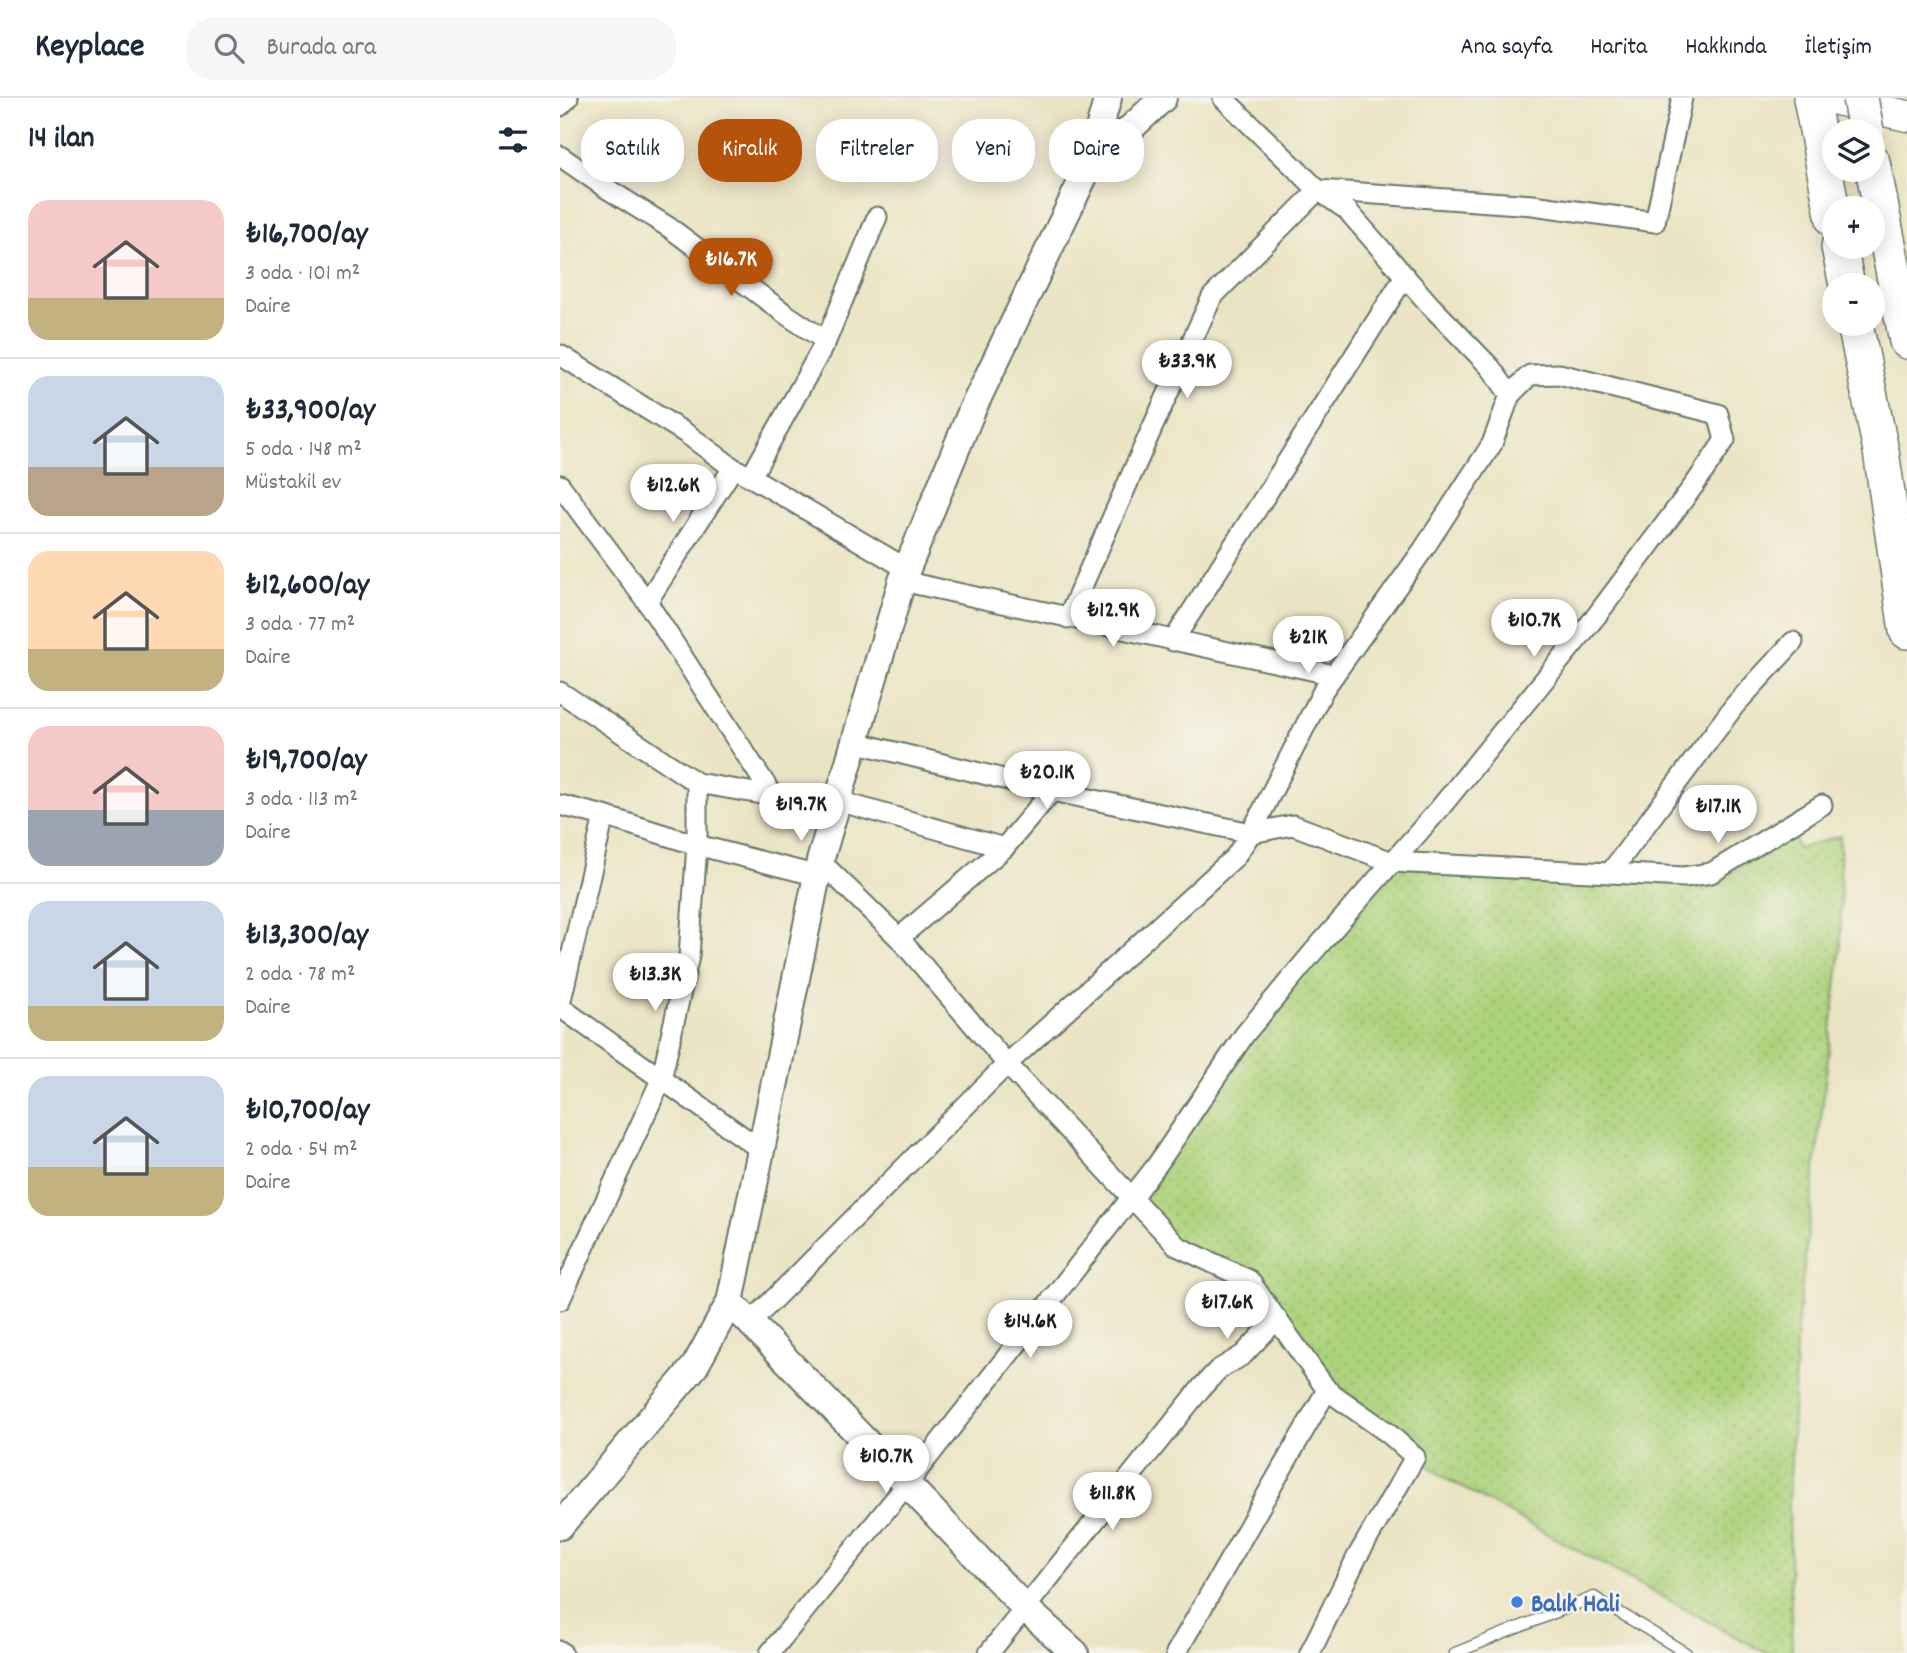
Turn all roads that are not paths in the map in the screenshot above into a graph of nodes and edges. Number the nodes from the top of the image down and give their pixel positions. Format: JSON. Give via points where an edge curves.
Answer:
{"nodes":[{"id":1,"x":568,"y":98,"type":"edge"},
{"id":2,"x":1108,"y":98,"type":"edge"},
{"id":3,"x":1163,"y":98,"type":"edge"},
{"id":4,"x":1223,"y":98,"type":"edge"},
{"id":5,"x":1682,"y":98,"type":"edge"},
{"id":6,"x":1811,"y":98,"type":"edge"},
{"id":7,"x":1828,"y":98,"type":"edge"},
{"id":8,"x":1860,"y":98,"type":"edge"},
{"id":9,"x":560,"y":106,"type":"edge"},
{"id":10,"x":1907,"y":116,"type":"edge"},
{"id":11,"x":1102,"y":119,"type":"edge"},
{"id":12,"x":1141,"y":119,"type":"edge"},
{"id":13,"x":1864,"y":119,"type":"edge"},
{"id":14,"x":560,"y":156,"type":"edge"},
{"id":15,"x":1081,"y":182,"type":"edge"},
{"id":16,"x":1876,"y":182,"type":"edge"},
{"id":17,"x":1318,"y":190,"type":"junction"},
{"id":18,"x":1829,"y":196,"type":"edge"},
{"id":19,"x":877,"y":217,"type":"dead end"},
{"id":20,"x":1405,"y":276,"type":"junction"},
{"id":21,"x":1857,"y":336,"type":"edge"},
{"id":22,"x":825,"y":341,"type":"junction"},
{"id":23,"x":1907,"y":341,"type":"edge"},
{"id":24,"x":560,"y":355,"type":"edge"},
{"id":25,"x":1510,"y":395,"type":"junction"},
{"id":26,"x":733,"y":468,"type":"junction"},
{"id":27,"x":751,"y":477,"type":"junction"},
{"id":28,"x":560,"y":485,"type":"edge"},
{"id":29,"x":566,"y":505,"type":"edge"},
{"id":30,"x":904,"y":575,"type":"junction"},
{"id":31,"x":647,"y":602,"type":"junction"},
{"id":32,"x":1068,"y":618,"type":"junction"},
{"id":33,"x":1907,"y":631,"type":"edge"},
{"id":34,"x":1173,"y":641,"type":"junction"},
{"id":35,"x":1793,"y":642,"type":"dead end"},
{"id":36,"x":1334,"y":675,"type":"junction"},
{"id":37,"x":560,"y":692,"type":"edge"},
{"id":38,"x":854,"y":742,"type":"junction"},
{"id":39,"x":697,"y":783,"type":"junction"},
{"id":40,"x":1052,"y":791,"type":"junction"},
{"id":41,"x":774,"y":796,"type":"junction"},
{"id":42,"x":838,"y":801,"type":"junction"},
{"id":43,"x":560,"y":805,"type":"edge"},
{"id":44,"x":1822,"y":805,"type":"dead end"},
{"id":45,"x":604,"y":816,"type":"junction"},
{"id":46,"x":1251,"y":833,"type":"junction"},
{"id":47,"x":697,"y":845,"type":"junction"},
{"id":48,"x":1004,"y":848,"type":"junction"},
{"id":49,"x":1392,"y":862,"type":"junction"},
{"id":50,"x":819,"y":868,"type":"junction"},
{"id":51,"x":1610,"y":873,"type":"junction"},
{"id":52,"x":899,"y":937,"type":"junction"},
{"id":53,"x":560,"y":1006,"type":"edge"},
{"id":54,"x":1007,"y":1064,"type":"junction"},
{"id":55,"x":661,"y":1080,"type":"junction"},
{"id":56,"x":760,"y":1149,"type":"junction"},
{"id":57,"x":1132,"y":1197,"type":"junction"},
{"id":58,"x":560,"y":1300,"type":"edge"},
{"id":59,"x":730,"y":1303,"type":"junction"},
{"id":60,"x":1277,"y":1319,"type":"junction"},
{"id":61,"x":750,"y":1323,"type":"junction"},
{"id":62,"x":1327,"y":1390,"type":"junction"},
{"id":63,"x":907,"y":1484,"type":"junction"},
{"id":64,"x":560,"y":1526,"type":"edge"},
{"id":65,"x":1026,"y":1608,"type":"junction"},
{"id":66,"x":770,"y":1653,"type":"edge"},
{"id":67,"x":989,"y":1653,"type":"edge"},
{"id":68,"x":1075,"y":1653,"type":"edge"},
{"id":69,"x":1176,"y":1653,"type":"edge"},
{"id":70,"x":1310,"y":1653,"type":"edge"},
{"id":71,"x":1455,"y":1653,"type":"edge"},
{"id":72,"x":1686,"y":1653,"type":"edge"}],
"edges":[{"from":1,"to":9,"type":"street"},
{"from":2,"to":11,"type":"street"},
{"from":3,"to":12,"type":"street"},
{"from":4,"to":17,"type":"street"},
{"from":5,"to":17,"type":"street","via":[[1655,222],[1533,205]]},
{"from":6,"to":18,"type":"highway"},
{"from":7,"to":10,"type":"main road"},
{"from":8,"to":13,"type":"highway","bridge":true},
{"from":14,"to":22,"type":"street","via":[[670,228]]},
{"from":15,"to":30,"type":"street","via":[[972,410]]},
{"from":16,"to":23,"type":"highway"},
{"from":17,"to":20,"type":"street","via":[[1347,210]]},
{"from":17,"to":32,"type":"street","via":[[1212,297]]},
{"from":19,"to":22,"type":"street"},
{"from":20,"to":25,"type":"street","via":[[1491,368]]},
{"from":20,"to":34,"type":"street"},
{"from":21,"to":33,"type":"highway","via":[[1881,451]]},
{"from":22,"to":27,"type":"street"},
{"from":24,"to":26,"type":"street"},
{"from":25,"to":36,"type":"street","via":[[1492,444]]},
{"from":25,"to":49,"type":"street","via":[[1530,375],[1559,374],[1718,414],[1725,440],[1597,615]]},
{"from":26,"to":27,"type":"street"},
{"from":26,"to":31,"type":"street"},
{"from":27,"to":30,"type":"street"},
{"from":28,"to":29,"type":"street"},
{"from":29,"to":31,"type":"street"},
{"from":30,"to":32,"type":"street"},
{"from":30,"to":38,"type":"street"},
{"from":31,"to":41,"type":"street"},
{"from":32,"to":34,"type":"street"},
{"from":34,"to":36,"type":"street"},
{"from":35,"to":51,"type":"street","via":[[1735,705]]},
{"from":36,"to":46,"type":"street"},
{"from":37,"to":39,"type":"street"},
{"from":38,"to":40,"type":"street"},
{"from":38,"to":42,"type":"street"},
{"from":39,"to":41,"type":"street"},
{"from":39,"to":47,"type":"street"},
{"from":40,"to":46,"type":"street"},
{"from":40,"to":48,"type":"street"},
{"from":41,"to":42,"type":"street"},
{"from":42,"to":48,"type":"street"},
{"from":42,"to":50,"type":"street"},
{"from":43,"to":45,"type":"street"},
{"from":44,"to":51,"type":"street","via":[[1711,873],[1693,877]]},
{"from":45,"to":47,"type":"street"},
{"from":45,"to":53,"type":"street"},
{"from":46,"to":49,"type":"street","via":[[1293,825]]},
{"from":46,"to":54,"type":"street","via":[[1235,857]]},
{"from":47,"to":50,"type":"street"},
{"from":47,"to":55,"type":"street","via":[[689,956]]},
{"from":48,"to":52,"type":"street"},
{"from":49,"to":51,"type":"street"},
{"from":49,"to":57,"type":"street","via":[[1245,1034]]},
{"from":50,"to":52,"type":"street"},
{"from":50,"to":56,"type":"street"},
{"from":52,"to":54,"type":"street"},
{"from":53,"to":55,"type":"street"},
{"from":54,"to":57,"type":"street"},
{"from":54,"to":61,"type":"street"},
{"from":55,"to":56,"type":"street"},
{"from":55,"to":58,"type":"street"},
{"from":56,"to":59,"type":"street"},
{"from":57,"to":60,"type":"street","via":[[1177,1246],[1249,1280]]},
{"from":57,"to":63,"type":"street"},
{"from":59,"to":61,"type":"street"},
{"from":59,"to":64,"type":"street","via":[[695,1366]]},
{"from":60,"to":62,"type":"street"},
{"from":60,"to":65,"type":"street","via":[[1202,1387]]},
{"from":61,"to":63,"type":"street"},
{"from":62,"to":69,"type":"street"},
{"from":62,"to":70,"type":"street","via":[[1415,1457]]},
{"from":63,"to":65,"type":"street"},
{"from":63,"to":66,"type":"street"},
{"from":65,"to":67,"type":"street"},
{"from":65,"to":68,"type":"street"},
{"from":71,"to":72,"type":"lane","via":[[1594,1597]]}]}
